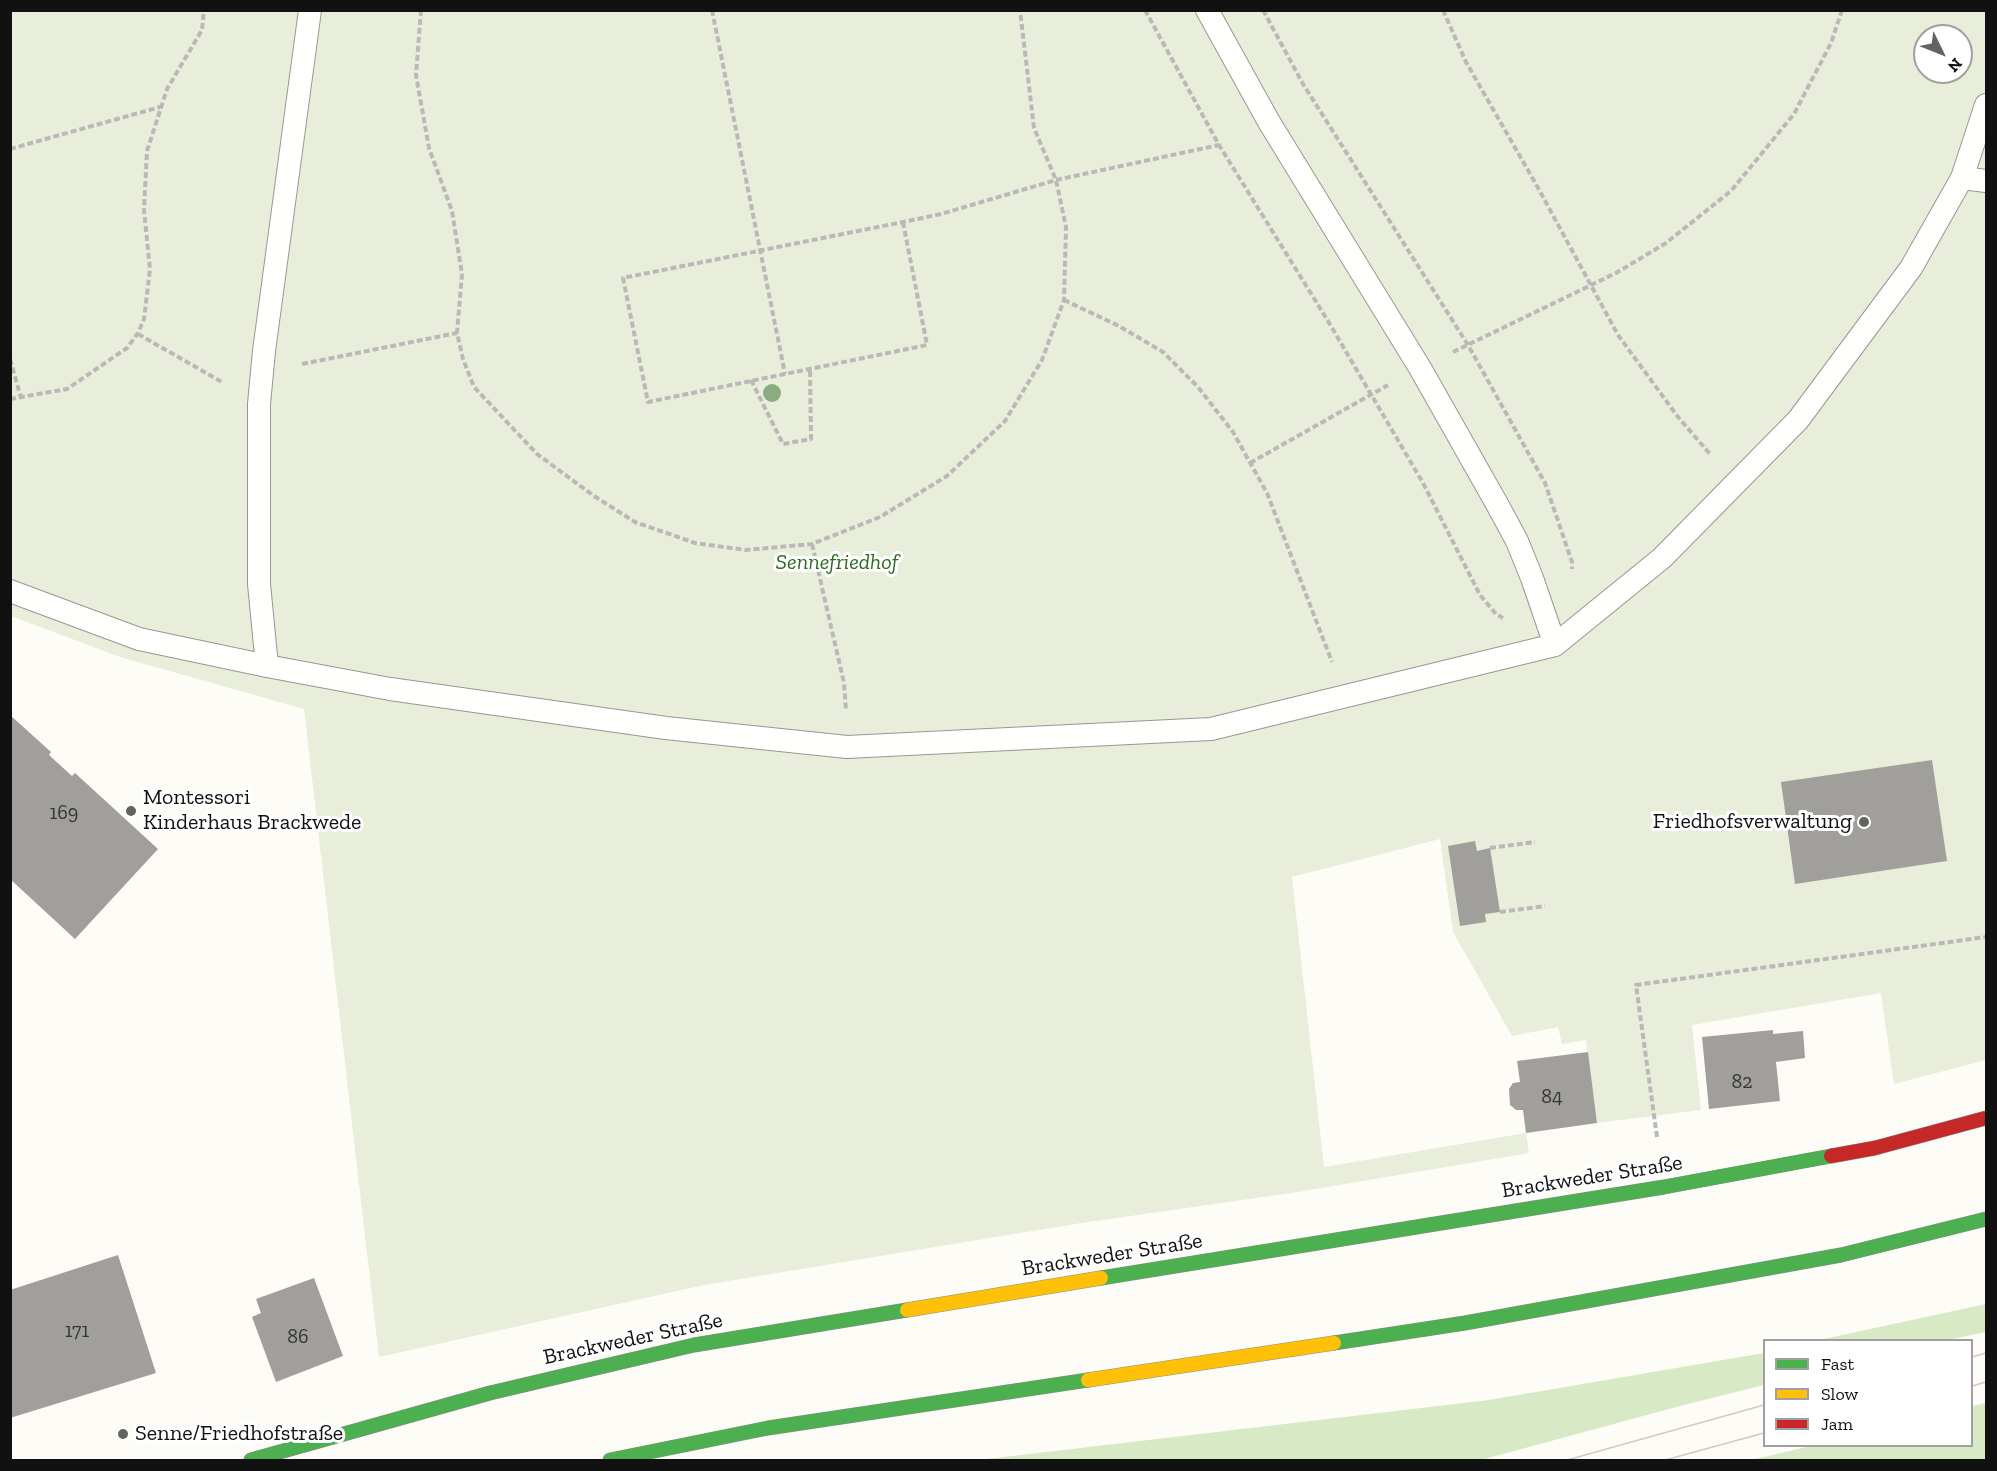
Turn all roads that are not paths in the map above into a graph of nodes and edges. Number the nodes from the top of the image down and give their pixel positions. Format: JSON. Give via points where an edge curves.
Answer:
{"nodes":[{"id":1,"x":310,"y":10,"type":"edge"},
{"id":2,"x":1207,"y":10,"type":"edge"},
{"id":3,"x":1986,"y":105,"type":"edge"},
{"id":4,"x":1962,"y":178,"type":"junction"},
{"id":5,"x":1986,"y":181,"type":"edge"},
{"id":6,"x":10,"y":591,"type":"edge"},
{"id":7,"x":1556,"y":645,"type":"junction"},
{"id":8,"x":267,"y":666,"type":"junction"},
{"id":9,"x":1986,"y":1118,"type":"edge"},
{"id":10,"x":1986,"y":1219,"type":"edge"},
{"id":11,"x":251,"y":1461,"type":"edge"},
{"id":12,"x":610,"y":1461,"type":"edge"}],
"edges":[{"from":1,"to":8,"type":"lane","via":[[259,404],[260,584]]},
{"from":2,"to":7,"type":"lane","via":[[1269,122],[1420,368],[1517,541]]},
{"from":3,"to":4,"type":"lane"},
{"from":4,"to":5,"type":"lane"},
{"from":4,"to":7,"type":"lane","via":[[1911,268],[1797,420],[1662,558]]},
{"from":6,"to":8,"type":"lane","via":[[139,639]]},
{"from":7,"to":8,"type":"lane","via":[[1211,729],[848,747],[643,725],[390,689]]},
{"from":9,"to":11,"type":"main road","name":"Brackweder Straße","via":[[1875,1148],[1664,1187],[694,1345],[490,1393]]},
{"from":10,"to":12,"type":"main road","via":[[1841,1255],[1466,1323],[768,1428]]}]}
